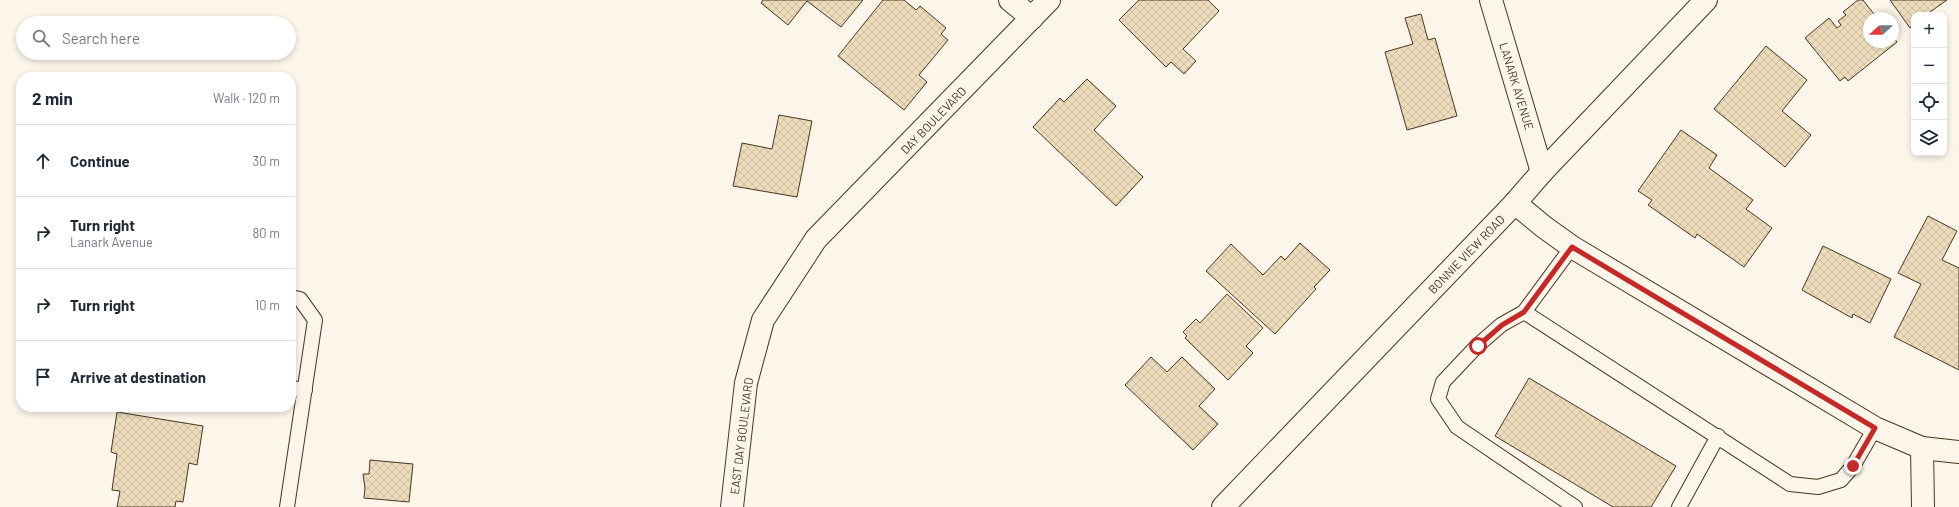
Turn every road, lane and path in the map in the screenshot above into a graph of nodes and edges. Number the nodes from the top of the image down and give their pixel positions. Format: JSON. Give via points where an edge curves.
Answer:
{"nodes":[{"id":1,"x":1010,"y":0,"type":"edge"},
{"id":2,"x":1049,"y":0,"type":"edge"},
{"id":3,"x":1491,"y":0,"type":"edge"},
{"id":4,"x":1706,"y":0,"type":"edge"},
{"id":5,"x":1032,"y":18,"type":"junction"},
{"id":6,"x":1542,"y":172,"type":"junction"},
{"id":7,"x":1515,"y":203,"type":"junction"},
{"id":8,"x":816,"y":239,"type":"joint"},
{"id":9,"x":1572,"y":247,"type":"junction"},
{"id":10,"x":296,"y":298,"type":"edge"},
{"id":11,"x":1524,"y":312,"type":"junction"},
{"id":12,"x":296,"y":389,"type":"edge"},
{"id":13,"x":305,"y":390,"type":"junction"},
{"id":14,"x":1875,"y":428,"type":"junction"},
{"id":15,"x":1718,"y":436,"type":"junction"},
{"id":16,"x":1922,"y":448,"type":"junction"},
{"id":17,"x":1959,"y":452,"type":"edge"},
{"id":18,"x":287,"y":507,"type":"edge"},
{"id":19,"x":732,"y":507,"type":"edge"},
{"id":20,"x":1223,"y":507,"type":"edge"},
{"id":21,"x":1575,"y":507,"type":"edge"},
{"id":22,"x":1679,"y":507,"type":"edge"},
{"id":23,"x":1923,"y":507,"type":"edge"}],
"edges":[{"from":1,"to":5,"type":"street"},
{"from":2,"to":5,"type":"street","name":"DAY BOULEVARD"},
{"from":3,"to":6,"type":"street","name":"LANARK AVENUE"},
{"from":4,"to":6,"type":"street","name":"BONNIE VIEW ROAD"},
{"from":5,"to":8,"type":"street","name":"DAY BOULEVARD"},
{"from":6,"to":7,"type":"street","name":"BONNIE VIEW ROAD"},
{"from":7,"to":9,"type":"street"},
{"from":7,"to":20,"type":"street","name":"BONNIE VIEW ROAD"},
{"from":8,"to":19,"type":"street","name":"EAST DAY BOULEVARD","via":[[763,320],[746,383]]},
{"from":9,"to":11,"type":"lane"},
{"from":9,"to":14,"type":"street"},
{"from":10,"to":13,"type":"lane","via":[[300,299],[316,320]]},
{"from":11,"to":15,"type":"lane"},
{"from":11,"to":21,"type":"lane","via":[[1502,325],[1478,346],[1443,382],[1438,399],[1457,427]]},
{"from":12,"to":13,"type":"lane"},
{"from":13,"to":18,"type":"lane"},
{"from":14,"to":15,"type":"lane","via":[[1853,466],[1841,480],[1818,487],[1790,484]]},
{"from":14,"to":16,"type":"street"},
{"from":15,"to":22,"type":"lane"},
{"from":16,"to":17,"type":"street"},
{"from":16,"to":23,"type":"street"}]}
